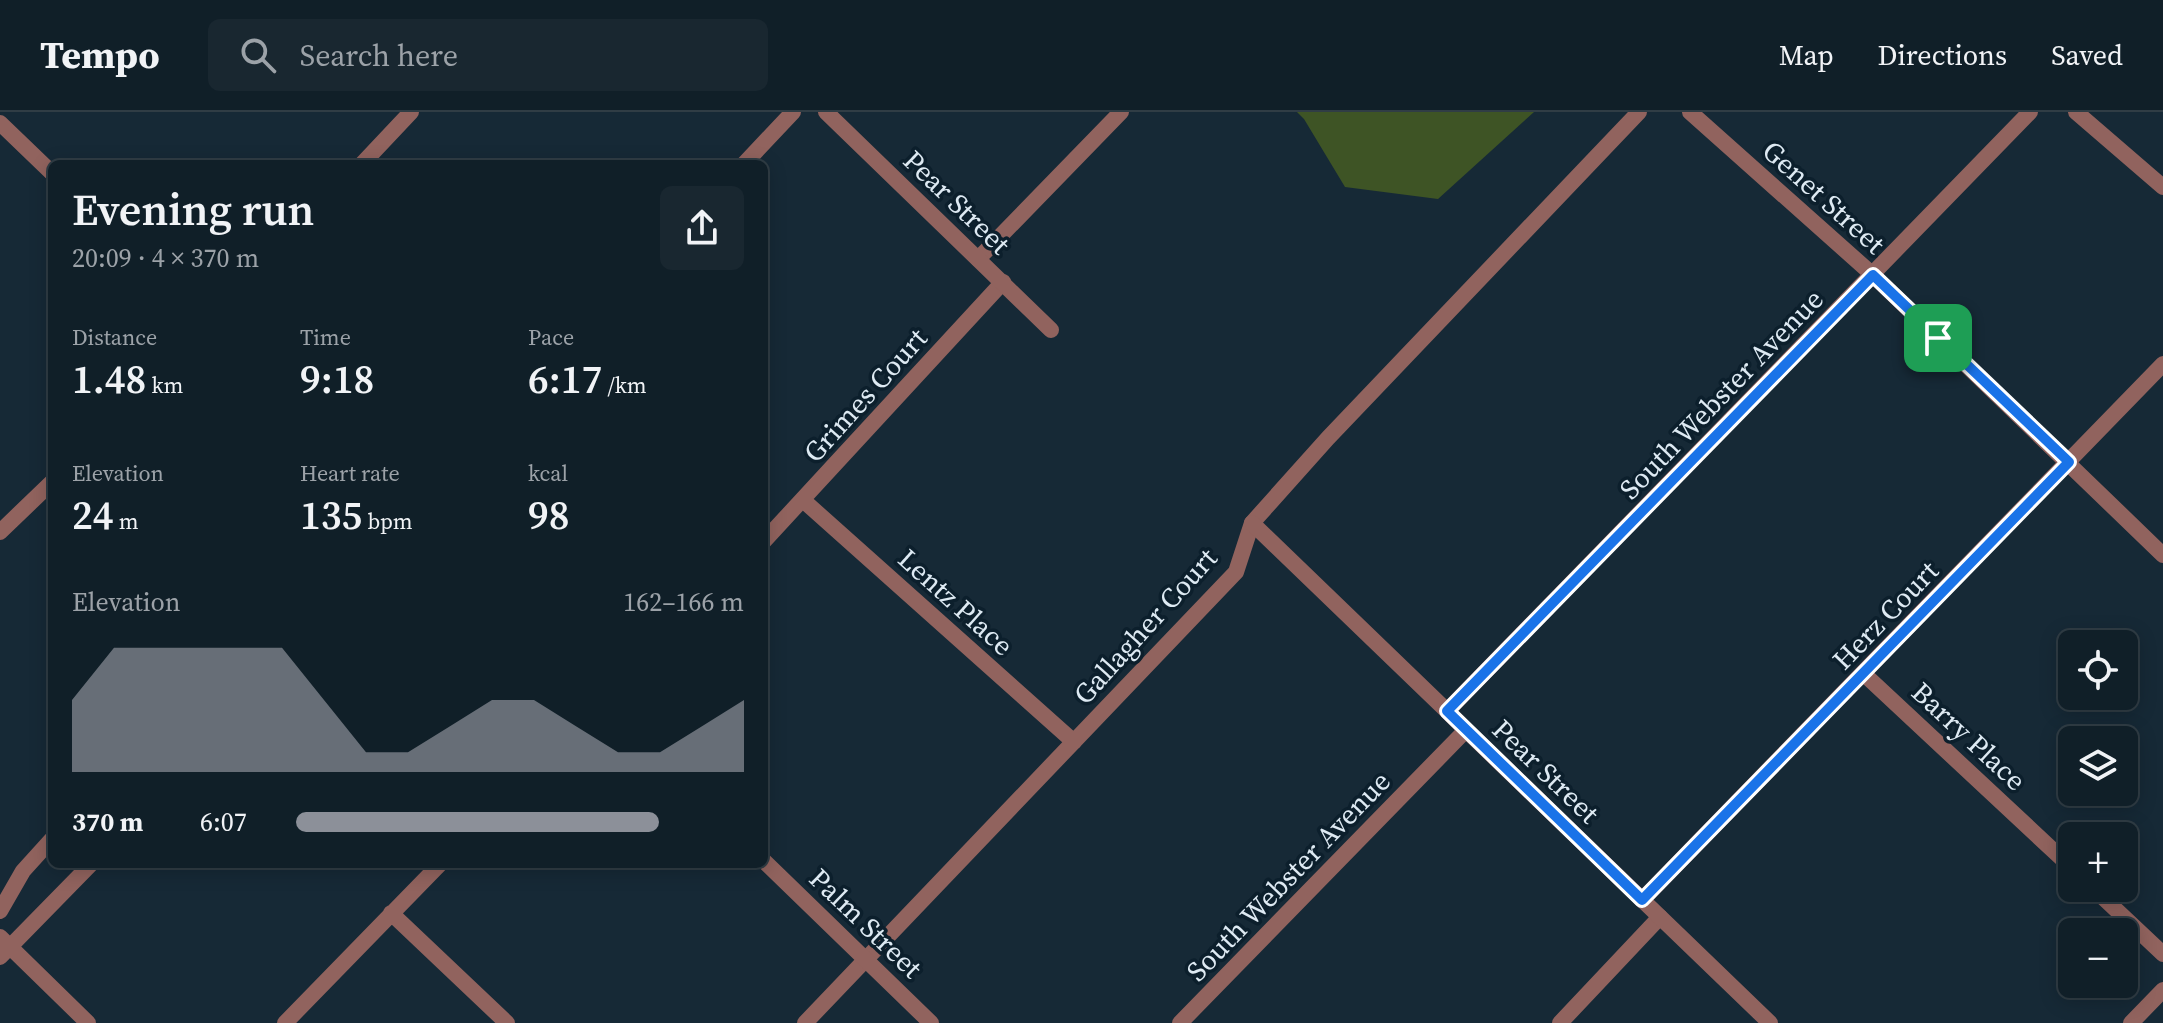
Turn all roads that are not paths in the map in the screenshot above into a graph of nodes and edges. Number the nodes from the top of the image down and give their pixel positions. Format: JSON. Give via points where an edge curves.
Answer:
{"nodes":[{"id":1,"x":411,"y":112,"type":"edge"},
{"id":2,"x":793,"y":112,"type":"edge"},
{"id":3,"x":826,"y":112,"type":"edge"},
{"id":4,"x":1121,"y":112,"type":"edge"},
{"id":5,"x":1639,"y":112,"type":"edge"},
{"id":6,"x":1690,"y":112,"type":"edge"},
{"id":7,"x":2030,"y":112,"type":"edge"},
{"id":8,"x":2076,"y":112,"type":"edge"},
{"id":9,"x":0,"y":123,"type":"edge"},
{"id":10,"x":366,"y":160,"type":"edge"},
{"id":11,"x":748,"y":160,"type":"edge"},
{"id":12,"x":48,"y":169,"type":"edge"},
{"id":13,"x":2163,"y":187,"type":"edge"},
{"id":14,"x":978,"y":259,"type":"junction"},
{"id":15,"x":1873,"y":275,"type":"junction"},
{"id":16,"x":1003,"y":282,"type":"junction"},
{"id":17,"x":1051,"y":330,"type":"dead end"},
{"id":18,"x":2163,"y":364,"type":"edge"},
{"id":19,"x":2069,"y":462,"type":"junction"},
{"id":20,"x":48,"y":486,"type":"edge"},
{"id":21,"x":804,"y":501,"type":"junction"},
{"id":22,"x":1252,"y":523,"type":"junction"},
{"id":23,"x":0,"y":531,"type":"edge"},
{"id":24,"x":768,"y":537,"type":"edge"},
{"id":25,"x":2163,"y":555,"type":"edge"},
{"id":26,"x":1864,"y":674,"type":"junction"},
{"id":27,"x":1447,"y":711,"type":"junction"},
{"id":28,"x":1466,"y":730,"type":"junction"},
{"id":29,"x":1074,"y":742,"type":"junction"},
{"id":30,"x":48,"y":843,"type":"edge"},
{"id":31,"x":2058,"y":855,"type":"edge"},
{"id":32,"x":768,"y":865,"type":"edge"},
{"id":33,"x":87,"y":868,"type":"edge"},
{"id":34,"x":436,"y":868,"type":"edge"},
{"id":35,"x":1642,"y":900,"type":"junction"},
{"id":36,"x":2108,"y":902,"type":"edge"},
{"id":37,"x":0,"y":911,"type":"edge"},
{"id":38,"x":391,"y":913,"type":"junction"},
{"id":39,"x":1660,"y":917,"type":"junction"},
{"id":40,"x":3,"y":947,"type":"edge"},
{"id":41,"x":2163,"y":954,"type":"edge"},
{"id":42,"x":866,"y":960,"type":"junction"},
{"id":43,"x":2163,"y":990,"type":"edge"},
{"id":44,"x":88,"y":1023,"type":"edge"},
{"id":45,"x":285,"y":1023,"type":"edge"},
{"id":46,"x":507,"y":1023,"type":"edge"},
{"id":47,"x":805,"y":1023,"type":"edge"},
{"id":48,"x":931,"y":1023,"type":"edge"},
{"id":49,"x":1180,"y":1023,"type":"edge"},
{"id":50,"x":1560,"y":1023,"type":"edge"},
{"id":51,"x":1770,"y":1023,"type":"edge"},
{"id":52,"x":2131,"y":1023,"type":"edge"}],
"edges":[{"from":1,"to":10,"type":"street"},
{"from":2,"to":11,"type":"street"},
{"from":3,"to":14,"type":"street","name":"Pear Street"},
{"from":4,"to":14,"type":"street"},
{"from":5,"to":22,"type":"street","name":"Gallagher Court"},
{"from":6,"to":15,"type":"street","name":"Genet Street"},
{"from":7,"to":15,"type":"street","name":"South Webster Avenue"},
{"from":8,"to":13,"type":"street"},
{"from":9,"to":12,"type":"street"},
{"from":14,"to":16,"type":"street","name":"Pear Street"},
{"from":15,"to":19,"type":"street","name":"Genet Street"},
{"from":15,"to":27,"type":"street","name":"South Webster Avenue"},
{"from":16,"to":17,"type":"street","name":"Pear Street"},
{"from":16,"to":21,"type":"street","name":"Grimes Court"},
{"from":18,"to":19,"type":"street","name":"Herz Court"},
{"from":19,"to":25,"type":"street","name":"Genet Street"},
{"from":19,"to":26,"type":"street","name":"Herz Court"},
{"from":20,"to":23,"type":"street"},
{"from":21,"to":24,"type":"street","name":"Grimes Court"},
{"from":21,"to":29,"type":"street","name":"Lentz Place"},
{"from":22,"to":27,"type":"street","name":"Pear Street"},
{"from":22,"to":29,"type":"street","name":"Gallagher Court","via":[[1236,572]]},
{"from":26,"to":31,"type":"street","name":"Barry Place"},
{"from":26,"to":35,"type":"street","name":"Herz Court"},
{"from":27,"to":28,"type":"street","name":"Pear Street"},
{"from":28,"to":35,"type":"street","name":"Pear Street"},
{"from":28,"to":49,"type":"street","name":"South Webster Avenue"},
{"from":29,"to":42,"type":"street","name":"Gallagher Court"},
{"from":30,"to":37,"type":"street","via":[[23,871]]},
{"from":32,"to":42,"type":"street","name":"Palm Street"},
{"from":33,"to":40,"type":"street"},
{"from":34,"to":38,"type":"street"},
{"from":35,"to":39,"type":"street","name":"Pear Street"},
{"from":36,"to":41,"type":"street"},
{"from":38,"to":45,"type":"street"},
{"from":38,"to":46,"type":"street"},
{"from":39,"to":50,"type":"street"},
{"from":39,"to":51,"type":"street","name":"Pear Street"},
{"from":40,"to":44,"type":"street"},
{"from":42,"to":47,"type":"street","name":"Gallagher Court"},
{"from":42,"to":48,"type":"street","name":"Palm Street"},
{"from":43,"to":52,"type":"street"}]}
